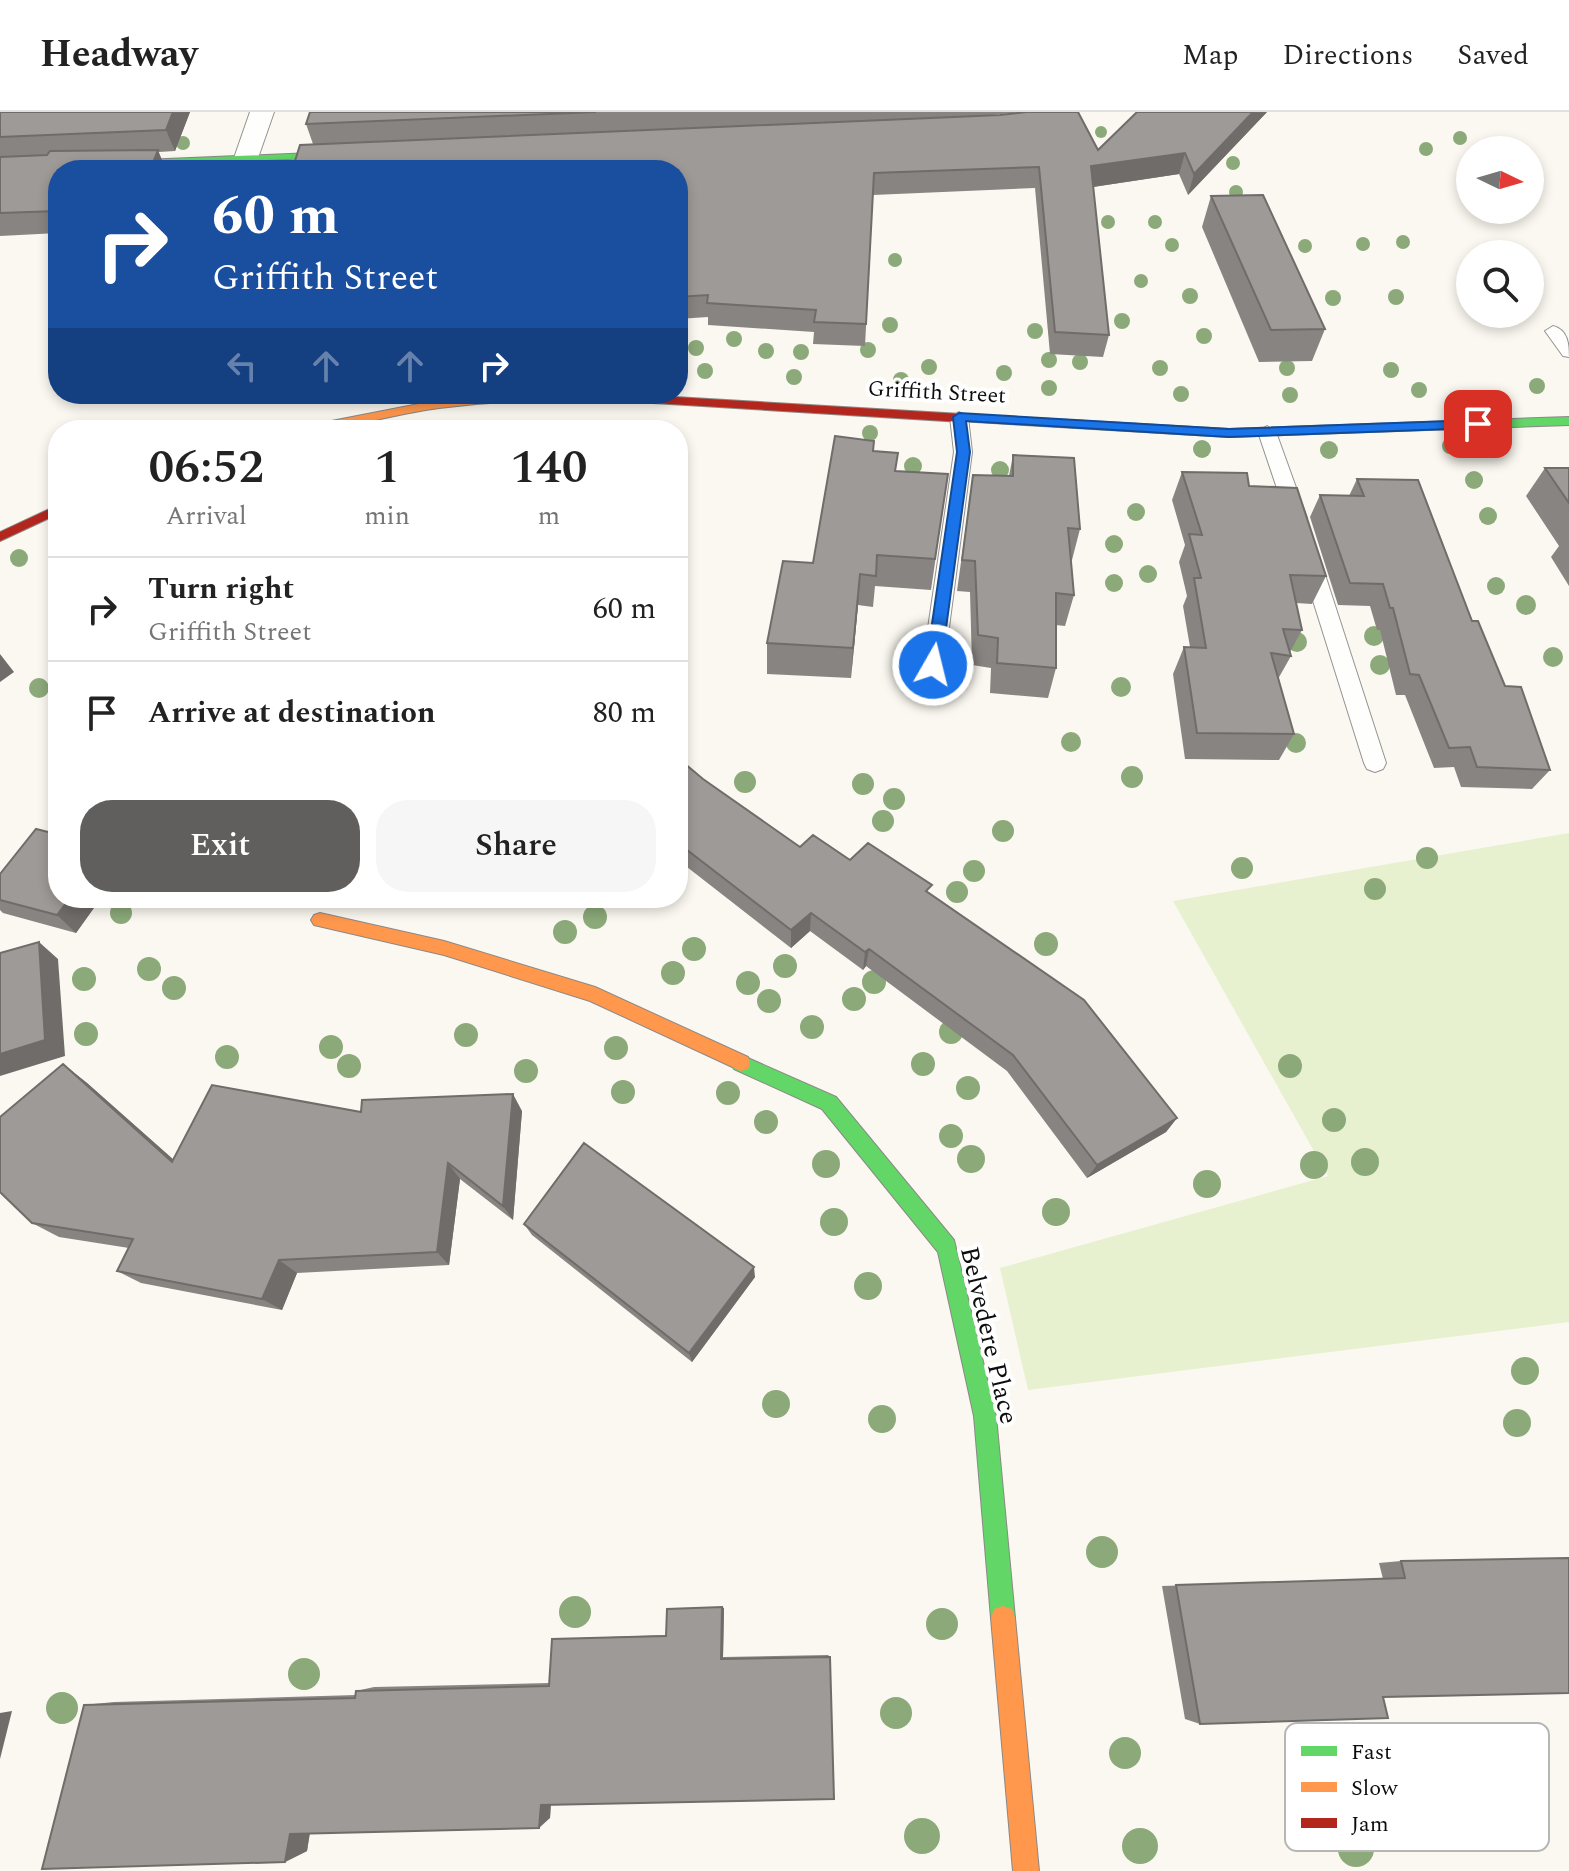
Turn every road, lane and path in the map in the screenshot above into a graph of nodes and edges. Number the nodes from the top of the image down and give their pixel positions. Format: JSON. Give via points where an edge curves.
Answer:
{"nodes":[{"id":1,"x":262,"y":112,"type":"edge"},
{"id":2,"x":374,"y":152,"type":"edge"},
{"id":3,"x":246,"y":158,"type":"junction"},
{"id":4,"x":201,"y":160,"type":"edge"},
{"id":5,"x":48,"y":167,"type":"edge"},
{"id":6,"x":0,"y":169,"type":"edge"},
{"id":7,"x":1553,"y":331,"type":"dead end"},
{"id":8,"x":1569,"y":352,"type":"edge"},
{"id":9,"x":688,"y":402,"type":"edge"},
{"id":10,"x":439,"y":404,"type":"edge"},
{"id":11,"x":959,"y":417,"type":"junction"},
{"id":12,"x":357,"y":420,"type":"edge"},
{"id":13,"x":1569,"y":421,"type":"edge"},
{"id":14,"x":1267,"y":432,"type":"junction"},
{"id":15,"x":48,"y":514,"type":"edge"},
{"id":16,"x":0,"y":537,"type":"edge"},
{"id":17,"x":929,"y":696,"type":"dead end"},
{"id":18,"x":1375,"y":763,"type":"dead end"},
{"id":19,"x":320,"y":920,"type":"dead end"},
{"id":20,"x":1026,"y":1871,"type":"edge"}],
"edges":[{"from":1,"to":3,"type":"street"},
{"from":2,"to":3,"type":"street"},
{"from":3,"to":4,"type":"street"},
{"from":5,"to":6,"type":"street"},
{"from":7,"to":8,"type":"lane"},
{"from":9,"to":11,"type":"street","name":"Griffith Street"},
{"from":10,"to":12,"type":"street","name":"Griffith Street"},
{"from":11,"to":14,"type":"street","name":"Griffith Street"},
{"from":11,"to":17,"type":"lane","via":[[963,452]]},
{"from":13,"to":14,"type":"street","name":"Griffith Street"},
{"from":14,"to":18,"type":"lane"},
{"from":15,"to":16,"type":"street"},
{"from":19,"to":20,"type":"street","name":"Belvedere Place","via":[[444,948],[595,995],[829,1103],[947,1247],[985,1416]]}]}
